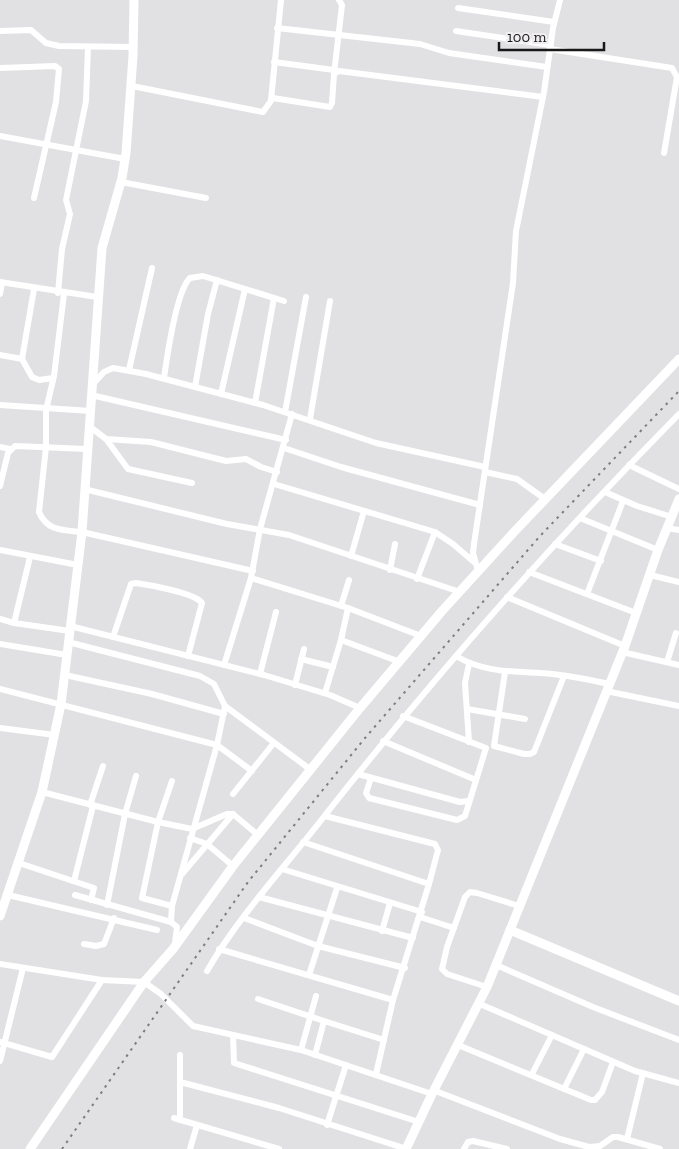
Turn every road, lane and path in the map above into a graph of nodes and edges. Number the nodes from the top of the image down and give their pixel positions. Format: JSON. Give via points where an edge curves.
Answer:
{"nodes":[{"id":1,"x":134,"y":0,"type":"edge"},
{"id":2,"x":281,"y":0,"type":"edge"},
{"id":3,"x":339,"y":0,"type":"edge"},
{"id":4,"x":560,"y":0,"type":"edge"},
{"id":5,"x":458,"y":8,"type":"dead end"},
{"id":6,"x":554,"y":22,"type":"junction"},
{"id":7,"x":277,"y":28,"type":"junction"},
{"id":8,"x":0,"y":31,"type":"edge"},
{"id":9,"x":456,"y":32,"type":"dead end"},
{"id":10,"x":338,"y":34,"type":"junction"},
{"id":11,"x":88,"y":47,"type":"junction"},
{"id":12,"x":133,"y":47,"type":"junction"},
{"id":13,"x":550,"y":47,"type":"junction"},
{"id":14,"x":274,"y":62,"type":"junction"},
{"id":15,"x":547,"y":67,"type":"junction"},
{"id":16,"x":0,"y":68,"type":"edge"},
{"id":17,"x":675,"y":68,"type":"edge"},
{"id":18,"x":334,"y":72,"type":"junction"},
{"id":19,"x":132,"y":86,"type":"junction"},
{"id":20,"x":542,"y":97,"type":"junction"},
{"id":21,"x":270,"y":100,"type":"junction"},
{"id":22,"x":0,"y":136,"type":"edge"},
{"id":23,"x":46,"y":144,"type":"junction"},
{"id":24,"x":77,"y":150,"type":"junction"},
{"id":25,"x":664,"y":153,"type":"dead end"},
{"id":26,"x":125,"y":159,"type":"junction"},
{"id":27,"x":121,"y":182,"type":"junction"},
{"id":28,"x":34,"y":198,"type":"dead end"},
{"id":29,"x":206,"y":198,"type":"dead end"},
{"id":30,"x":152,"y":268,"type":"dead end"},
{"id":31,"x":218,"y":280,"type":"junction"},
{"id":32,"x":1,"y":283,"type":"edge"},
{"id":33,"x":34,"y":289,"type":"junction"},
{"id":34,"x":245,"y":289,"type":"junction"},
{"id":35,"x":61,"y":293,"type":"junction"},
{"id":36,"x":0,"y":294,"type":"edge"},
{"id":37,"x":97,"y":297,"type":"junction"},
{"id":38,"x":306,"y":297,"type":"dead end"},
{"id":39,"x":274,"y":298,"type":"junction"},
{"id":40,"x":284,"y":301,"type":"dead end"},
{"id":41,"x":330,"y":301,"type":"dead end"},
{"id":42,"x":0,"y":355,"type":"edge"},
{"id":43,"x":22,"y":359,"type":"junction"},
{"id":44,"x":679,"y":359,"type":"edge"},
{"id":45,"x":129,"y":370,"type":"junction"},
{"id":46,"x":53,"y":378,"type":"junction"},
{"id":47,"x":164,"y":378,"type":"junction"},
{"id":48,"x":93,"y":384,"type":"junction"},
{"id":49,"x":195,"y":387,"type":"junction"},
{"id":50,"x":221,"y":394,"type":"junction"},
{"id":51,"x":92,"y":395,"type":"junction"},
{"id":52,"x":255,"y":403,"type":"junction"},
{"id":53,"x":0,"y":405,"type":"edge"},
{"id":54,"x":46,"y":410,"type":"junction"},
{"id":55,"x":90,"y":411,"type":"junction"},
{"id":56,"x":289,"y":413,"type":"junction"},
{"id":57,"x":679,"y":414,"type":"edge"},
{"id":58,"x":310,"y":419,"type":"junction"},
{"id":59,"x":89,"y":426,"type":"junction"},
{"id":60,"x":106,"y":439,"type":"junction"},
{"id":61,"x":286,"y":440,"type":"junction"},
{"id":62,"x":0,"y":447,"type":"edge"},
{"id":63,"x":46,"y":447,"type":"junction"},
{"id":64,"x":87,"y":448,"type":"junction"},
{"id":65,"x":284,"y":448,"type":"junction"},
{"id":66,"x":10,"y":449,"type":"junction"},
{"id":67,"x":629,"y":465,"type":"junction"},
{"id":68,"x":485,"y":469,"type":"junction"},
{"id":69,"x":277,"y":472,"type":"junction"},
{"id":70,"x":192,"y":483,"type":"dead end"},
{"id":71,"x":274,"y":484,"type":"junction"},
{"id":72,"x":0,"y":486,"type":"edge"},
{"id":73,"x":84,"y":489,"type":"junction"},
{"id":74,"x":679,"y":489,"type":"edge"},
{"id":75,"x":605,"y":492,"type":"junction"},
{"id":76,"x":545,"y":499,"type":"junction"},
{"id":77,"x":679,"y":499,"type":"edge"},
{"id":78,"x":623,"y":501,"type":"junction"},
{"id":79,"x":480,"y":505,"type":"junction"},
{"id":80,"x":364,"y":511,"type":"junction"},
{"id":81,"x":672,"y":517,"type":"junction"},
{"id":82,"x":580,"y":518,"type":"junction"},
{"id":83,"x":667,"y":528,"type":"junction"},
{"id":84,"x":260,"y":530,"type":"junction"},
{"id":85,"x":679,"y":530,"type":"edge"},
{"id":86,"x":82,"y":532,"type":"junction"},
{"id":87,"x":435,"y":532,"type":"junction"},
{"id":88,"x":612,"y":532,"type":"junction"},
{"id":89,"x":395,"y":544,"type":"dead end"},
{"id":90,"x":555,"y":544,"type":"junction"},
{"id":91,"x":0,"y":550,"type":"edge"},
{"id":92,"x":658,"y":550,"type":"junction"},
{"id":93,"x":351,"y":556,"type":"junction"},
{"id":94,"x":30,"y":557,"type":"junction"},
{"id":95,"x":601,"y":561,"type":"junction"},
{"id":96,"x":474,"y":562,"type":"junction"},
{"id":97,"x":78,"y":565,"type":"junction"},
{"id":98,"x":390,"y":570,"type":"junction"},
{"id":99,"x":478,"y":572,"type":"junction"},
{"id":100,"x":529,"y":572,"type":"junction"},
{"id":101,"x":252,"y":575,"type":"junction"},
{"id":102,"x":650,"y":575,"type":"junction"},
{"id":103,"x":417,"y":579,"type":"junction"},
{"id":104,"x":349,"y":580,"type":"dead end"},
{"id":105,"x":679,"y":582,"type":"edge"},
{"id":106,"x":460,"y":592,"type":"junction"},
{"id":107,"x":587,"y":594,"type":"junction"},
{"id":108,"x":507,"y":597,"type":"junction"},
{"id":109,"x":344,"y":607,"type":"junction"},
{"id":110,"x":276,"y":612,"type":"dead end"},
{"id":111,"x":636,"y":613,"type":"junction"},
{"id":112,"x":0,"y":619,"type":"edge"},
{"id":113,"x":14,"y":623,"type":"junction"},
{"id":114,"x":70,"y":629,"type":"junction"},
{"id":115,"x":676,"y":633,"type":"dead end"},
{"id":116,"x":421,"y":636,"type":"junction"},
{"id":117,"x":113,"y":637,"type":"junction"},
{"id":118,"x":341,"y":640,"type":"junction"},
{"id":119,"x":68,"y":642,"type":"junction"},
{"id":120,"x":0,"y":644,"type":"edge"},
{"id":121,"x":304,"y":649,"type":"dead end"},
{"id":122,"x":623,"y":649,"type":"junction"},
{"id":123,"x":67,"y":655,"type":"junction"},
{"id":124,"x":188,"y":656,"type":"junction"},
{"id":125,"x":456,"y":656,"type":"junction"},
{"id":126,"x":301,"y":659,"type":"junction"},
{"id":127,"x":400,"y":662,"type":"junction"},
{"id":128,"x":667,"y":662,"type":"junction"},
{"id":129,"x":469,"y":664,"type":"junction"},
{"id":130,"x":224,"y":665,"type":"junction"},
{"id":131,"x":679,"y":665,"type":"edge"},
{"id":132,"x":333,"y":667,"type":"junction"},
{"id":133,"x":505,"y":672,"type":"junction"},
{"id":134,"x":64,"y":674,"type":"junction"},
{"id":135,"x":260,"y":674,"type":"junction"},
{"id":136,"x":564,"y":676,"type":"junction"},
{"id":137,"x":295,"y":685,"type":"junction"},
{"id":138,"x":608,"y":688,"type":"junction"},
{"id":139,"x":0,"y":689,"type":"edge"},
{"id":140,"x":325,"y":693,"type":"junction"},
{"id":141,"x":61,"y":704,"type":"junction"},
{"id":142,"x":679,"y":706,"type":"edge"},
{"id":143,"x":360,"y":708,"type":"junction"},
{"id":144,"x":467,"y":709,"type":"junction"},
{"id":145,"x":224,"y":710,"type":"junction"},
{"id":146,"x":498,"y":714,"type":"junction"},
{"id":147,"x":404,"y":716,"type":"junction"},
{"id":148,"x":525,"y":719,"type":"dead end"},
{"id":149,"x":0,"y":728,"type":"edge"},
{"id":150,"x":55,"y":735,"type":"junction"},
{"id":151,"x":383,"y":741,"type":"junction"},
{"id":152,"x":469,"y":742,"type":"junction"},
{"id":153,"x":273,"y":744,"type":"junction"},
{"id":154,"x":216,"y":745,"type":"junction"},
{"id":155,"x":103,"y":766,"type":"dead end"},
{"id":156,"x":311,"y":770,"type":"junction"},
{"id":157,"x":252,"y":771,"type":"junction"},
{"id":158,"x":358,"y":774,"type":"junction"},
{"id":159,"x":136,"y":776,"type":"dead end"},
{"id":160,"x":371,"y":778,"type":"junction"},
{"id":161,"x":476,"y":780,"type":"junction"},
{"id":162,"x":172,"y":781,"type":"dead end"},
{"id":163,"x":42,"y":792,"type":"junction"},
{"id":164,"x":233,"y":794,"type":"dead end"},
{"id":165,"x":468,"y":801,"type":"junction"},
{"id":166,"x":92,"y":806,"type":"junction"},
{"id":167,"x":125,"y":814,"type":"junction"},
{"id":168,"x":234,"y":814,"type":"junction"},
{"id":169,"x":325,"y":816,"type":"junction"},
{"id":170,"x":158,"y":822,"type":"junction"},
{"id":171,"x":192,"y":829,"type":"junction"},
{"id":172,"x":258,"y":835,"type":"junction"},
{"id":173,"x":190,"y":838,"type":"junction"},
{"id":174,"x":303,"y":842,"type":"junction"},
{"id":175,"x":207,"y":844,"type":"junction"},
{"id":176,"x":19,"y":863,"type":"junction"},
{"id":177,"x":233,"y":866,"type":"junction"},
{"id":178,"x":282,"y":869,"type":"junction"},
{"id":179,"x":180,"y":877,"type":"junction"},
{"id":180,"x":74,"y":881,"type":"junction"},
{"id":181,"x":429,"y":884,"type":"junction"},
{"id":182,"x":337,"y":888,"type":"junction"},
{"id":183,"x":8,"y":895,"type":"junction"},
{"id":184,"x":75,"y":895,"type":"dead end"},
{"id":185,"x":259,"y":897,"type":"junction"},
{"id":186,"x":91,"y":900,"type":"junction"},
{"id":187,"x":390,"y":903,"type":"junction"},
{"id":188,"x":107,"y":905,"type":"junction"},
{"id":189,"x":172,"y":906,"type":"junction"},
{"id":190,"x":519,"y":906,"type":"junction"},
{"id":191,"x":328,"y":915,"type":"junction"},
{"id":192,"x":421,"y":915,"type":"junction"},
{"id":193,"x":0,"y":916,"type":"edge"},
{"id":194,"x":114,"y":918,"type":"junction"},
{"id":195,"x":244,"y":918,"type":"junction"},
{"id":196,"x":171,"y":922,"type":"junction"},
{"id":197,"x":454,"y":928,"type":"junction"},
{"id":198,"x":157,"y":930,"type":"dead end"},
{"id":199,"x":510,"y":930,"type":"junction"},
{"id":200,"x":382,"y":931,"type":"junction"},
{"id":201,"x":413,"y":938,"type":"junction"},
{"id":202,"x":84,"y":944,"type":"dead end"},
{"id":203,"x":318,"y":946,"type":"junction"},
{"id":204,"x":173,"y":949,"type":"junction"},
{"id":205,"x":219,"y":949,"type":"junction"},
{"id":206,"x":0,"y":964,"type":"edge"},
{"id":207,"x":496,"y":965,"type":"junction"},
{"id":208,"x":23,"y":968,"type":"junction"},
{"id":209,"x":405,"y":968,"type":"junction"},
{"id":210,"x":207,"y":971,"type":"dead end"},
{"id":211,"x":309,"y":975,"type":"junction"},
{"id":212,"x":102,"y":980,"type":"junction"},
{"id":213,"x":144,"y":982,"type":"junction"},
{"id":214,"x":487,"y":987,"type":"junction"},
{"id":215,"x":316,"y":996,"type":"dead end"},
{"id":216,"x":258,"y":999,"type":"dead end"},
{"id":217,"x":393,"y":1000,"type":"junction"},
{"id":218,"x":679,"y":1001,"type":"edge"},
{"id":219,"x":480,"y":1004,"type":"junction"},
{"id":220,"x":310,"y":1016,"type":"junction"},
{"id":221,"x":324,"y":1021,"type":"junction"},
{"id":222,"x":233,"y":1035,"type":"junction"},
{"id":223,"x":552,"y":1035,"type":"junction"},
{"id":224,"x":384,"y":1040,"type":"junction"},
{"id":225,"x":679,"y":1040,"type":"edge"},
{"id":226,"x":2,"y":1042,"type":"edge"},
{"id":227,"x":458,"y":1045,"type":"junction"},
{"id":228,"x":584,"y":1049,"type":"junction"},
{"id":229,"x":301,"y":1050,"type":"junction"},
{"id":230,"x":180,"y":1055,"type":"dead end"},
{"id":231,"x":315,"y":1055,"type":"junction"},
{"id":232,"x":0,"y":1060,"type":"edge"},
{"id":233,"x":613,"y":1062,"type":"junction"},
{"id":234,"x":346,"y":1065,"type":"junction"},
{"id":235,"x":643,"y":1073,"type":"junction"},
{"id":236,"x":376,"y":1074,"type":"junction"},
{"id":237,"x":532,"y":1074,"type":"junction"},
{"id":238,"x":180,"y":1082,"type":"junction"},
{"id":239,"x":679,"y":1083,"type":"edge"},
{"id":240,"x":564,"y":1089,"type":"junction"},
{"id":241,"x":432,"y":1092,"type":"junction"},
{"id":242,"x":337,"y":1097,"type":"junction"},
{"id":243,"x":419,"y":1122,"type":"junction"},
{"id":244,"x":197,"y":1125,"type":"junction"},
{"id":245,"x":327,"y":1125,"type":"junction"},
{"id":246,"x":627,"y":1139,"type":"junction"},
{"id":247,"x":30,"y":1149,"type":"edge"},
{"id":248,"x":190,"y":1149,"type":"edge"},
{"id":249,"x":279,"y":1149,"type":"edge"},
{"id":250,"x":407,"y":1149,"type":"edge"},
{"id":251,"x":464,"y":1149,"type":"edge"},
{"id":252,"x":507,"y":1149,"type":"edge"},
{"id":253,"x":660,"y":1149,"type":"edge"}],
"edges":[{"from":1,"to":12,"type":"street"},
{"from":2,"to":7,"type":"street"},
{"from":3,"to":10,"type":"street","via":[[342,5]]},
{"from":4,"to":6,"type":"street"},
{"from":5,"to":6,"type":"street"},
{"from":6,"to":13,"type":"street"},
{"from":7,"to":10,"type":"street"},
{"from":7,"to":14,"type":"street"},
{"from":8,"to":11,"type":"street","via":[[31,30],[46,43]]},
{"from":9,"to":13,"type":"street"},
{"from":10,"to":15,"type":"street","via":[[420,44],[449,53]]},
{"from":10,"to":18,"type":"street"},
{"from":11,"to":12,"type":"street"},
{"from":11,"to":24,"type":"street","via":[[87,94]]},
{"from":12,"to":19,"type":"street"},
{"from":13,"to":15,"type":"street"},
{"from":13,"to":17,"type":"street"},
{"from":14,"to":18,"type":"street"},
{"from":14,"to":21,"type":"street"},
{"from":15,"to":20,"type":"street"},
{"from":16,"to":23,"type":"street","via":[[59,68],[58,91]]},
{"from":17,"to":25,"type":"street","via":[[677,77]]},
{"from":18,"to":20,"type":"street"},
{"from":18,"to":21,"type":"street","via":[[330,107],[276,98]]},
{"from":19,"to":21,"type":"street","via":[[260,112],[267,110]]},
{"from":19,"to":26,"type":"street"},
{"from":20,"to":68,"type":"street","via":[[516,231],[513,283]]},
{"from":22,"to":23,"type":"street"},
{"from":23,"to":24,"type":"street"},
{"from":23,"to":28,"type":"street"},
{"from":24,"to":26,"type":"street"},
{"from":24,"to":35,"type":"street","via":[[66,200],[70,214],[63,242]]},
{"from":26,"to":27,"type":"street"},
{"from":27,"to":29,"type":"street"},
{"from":27,"to":37,"type":"street","via":[[105,233]]},
{"from":30,"to":45,"type":"street"},
{"from":31,"to":34,"type":"street"},
{"from":31,"to":47,"type":"street","via":[[193,276],[184,285]]},
{"from":31,"to":49,"type":"street","via":[[208,314]]},
{"from":32,"to":33,"type":"street"},
{"from":32,"to":36,"type":"street"},
{"from":33,"to":35,"type":"street"},
{"from":33,"to":43,"type":"street"},
{"from":34,"to":39,"type":"street"},
{"from":34,"to":50,"type":"street"},
{"from":35,"to":37,"type":"street"},
{"from":35,"to":46,"type":"street"},
{"from":37,"to":48,"type":"street"},
{"from":38,"to":56,"type":"street"},
{"from":39,"to":40,"type":"street"},
{"from":39,"to":52,"type":"street"},
{"from":41,"to":58,"type":"street"},
{"from":42,"to":43,"type":"street"},
{"from":43,"to":46,"type":"street","via":[[28,373],[35,379]]},
{"from":44,"to":76,"type":"street"},
{"from":45,"to":47,"type":"street"},
{"from":45,"to":48,"type":"street","via":[[109,370]]},
{"from":46,"to":54,"type":"street"},
{"from":47,"to":49,"type":"street"},
{"from":48,"to":51,"type":"street"},
{"from":49,"to":50,"type":"street"},
{"from":50,"to":52,"type":"street"},
{"from":51,"to":55,"type":"street"},
{"from":51,"to":61,"type":"street"},
{"from":52,"to":56,"type":"street"},
{"from":53,"to":54,"type":"street"},
{"from":54,"to":55,"type":"street"},
{"from":54,"to":63,"type":"street"},
{"from":55,"to":59,"type":"street"},
{"from":56,"to":58,"type":"street"},
{"from":56,"to":61,"type":"street"},
{"from":57,"to":67,"type":"street"},
{"from":58,"to":68,"type":"street","via":[[376,443]]},
{"from":59,"to":60,"type":"street"},
{"from":59,"to":64,"type":"street"},
{"from":60,"to":69,"type":"street","via":[[141,441],[226,461],[246,460]]},
{"from":60,"to":70,"type":"street","via":[[128,469]]},
{"from":61,"to":65,"type":"street"},
{"from":62,"to":66,"type":"street"},
{"from":63,"to":64,"type":"street"},
{"from":63,"to":66,"type":"street","via":[[15,446]]},
{"from":63,"to":86,"type":"street","via":[[39,512],[51,528]]},
{"from":64,"to":73,"type":"street"},
{"from":65,"to":69,"type":"street"},
{"from":65,"to":79,"type":"street"},
{"from":66,"to":72,"type":"street"},
{"from":67,"to":74,"type":"street"},
{"from":67,"to":75,"type":"street"},
{"from":68,"to":76,"type":"street","via":[[517,479]]},
{"from":68,"to":79,"type":"street"},
{"from":69,"to":71,"type":"street"},
{"from":71,"to":80,"type":"street"},
{"from":71,"to":84,"type":"street"},
{"from":73,"to":84,"type":"street"},
{"from":73,"to":86,"type":"street"},
{"from":75,"to":78,"type":"street"},
{"from":75,"to":82,"type":"street"},
{"from":76,"to":99,"type":"street"},
{"from":77,"to":81,"type":"street"},
{"from":78,"to":81,"type":"street"},
{"from":78,"to":88,"type":"street"},
{"from":79,"to":96,"type":"street"},
{"from":80,"to":87,"type":"street"},
{"from":80,"to":93,"type":"street"},
{"from":81,"to":83,"type":"street"},
{"from":82,"to":88,"type":"street"},
{"from":82,"to":90,"type":"street"},
{"from":83,"to":85,"type":"street"},
{"from":83,"to":92,"type":"street"},
{"from":84,"to":93,"type":"street","via":[[289,535]]},
{"from":84,"to":101,"type":"street"},
{"from":86,"to":97,"type":"street"},
{"from":86,"to":101,"type":"street"},
{"from":87,"to":96,"type":"street"},
{"from":87,"to":103,"type":"street"},
{"from":88,"to":92,"type":"street"},
{"from":88,"to":95,"type":"street"},
{"from":89,"to":98,"type":"street"},
{"from":90,"to":95,"type":"street"},
{"from":90,"to":100,"type":"street"},
{"from":91,"to":94,"type":"street"},
{"from":92,"to":102,"type":"street"},
{"from":93,"to":98,"type":"street"},
{"from":94,"to":97,"type":"street"},
{"from":94,"to":113,"type":"street"},
{"from":95,"to":107,"type":"street"},
{"from":96,"to":99,"type":"street"},
{"from":97,"to":114,"type":"street"},
{"from":98,"to":103,"type":"street"},
{"from":99,"to":106,"type":"street"},
{"from":100,"to":107,"type":"street"},
{"from":100,"to":108,"type":"street"},
{"from":101,"to":109,"type":"street"},
{"from":101,"to":130,"type":"street"},
{"from":102,"to":105,"type":"street"},
{"from":102,"to":111,"type":"street"},
{"from":103,"to":106,"type":"street"},
{"from":104,"to":109,"type":"street"},
{"from":106,"to":116,"type":"street"},
{"from":107,"to":111,"type":"street"},
{"from":108,"to":122,"type":"street"},
{"from":108,"to":125,"type":"street"},
{"from":109,"to":116,"type":"street"},
{"from":109,"to":118,"type":"street"},
{"from":110,"to":135,"type":"street"},
{"from":111,"to":122,"type":"street"},
{"from":112,"to":113,"type":"street"},
{"from":113,"to":114,"type":"street"},
{"from":114,"to":117,"type":"street"},
{"from":114,"to":119,"type":"street"},
{"from":115,"to":128,"type":"street"},
{"from":116,"to":127,"type":"street"},
{"from":117,"to":124,"type":"street"},
{"from":117,"to":124,"type":"street","via":[[131,584],[168,590],[199,599],[202,603]]},
{"from":118,"to":127,"type":"street"},
{"from":118,"to":132,"type":"street"},
{"from":119,"to":123,"type":"street"},
{"from":119,"to":145,"type":"street","via":[[200,676],[214,684]]},
{"from":120,"to":123,"type":"street"},
{"from":121,"to":126,"type":"street"},
{"from":122,"to":128,"type":"street"},
{"from":122,"to":138,"type":"street"},
{"from":123,"to":134,"type":"street"},
{"from":124,"to":130,"type":"street"},
{"from":125,"to":129,"type":"street"},
{"from":125,"to":147,"type":"street"},
{"from":126,"to":132,"type":"street"},
{"from":126,"to":137,"type":"street"},
{"from":127,"to":143,"type":"street"},
{"from":128,"to":131,"type":"street"},
{"from":129,"to":133,"type":"street"},
{"from":129,"to":144,"type":"street","via":[[465,679]]},
{"from":130,"to":135,"type":"street"},
{"from":132,"to":140,"type":"street"},
{"from":133,"to":136,"type":"street"},
{"from":133,"to":146,"type":"street"},
{"from":134,"to":141,"type":"street"},
{"from":134,"to":145,"type":"street"},
{"from":135,"to":137,"type":"street"},
{"from":136,"to":138,"type":"street"},
{"from":136,"to":146,"type":"street","via":[[532,754],[494,746]]},
{"from":137,"to":140,"type":"street"},
{"from":138,"to":142,"type":"street"},
{"from":138,"to":190,"type":"street"},
{"from":139,"to":141,"type":"street"},
{"from":140,"to":143,"type":"street"},
{"from":141,"to":150,"type":"street"},
{"from":141,"to":154,"type":"street"},
{"from":143,"to":156,"type":"street"},
{"from":144,"to":146,"type":"street"},
{"from":144,"to":152,"type":"street"},
{"from":145,"to":153,"type":"street"},
{"from":145,"to":154,"type":"street"},
{"from":146,"to":148,"type":"street"},
{"from":147,"to":151,"type":"street"},
{"from":147,"to":152,"type":"street"},
{"from":149,"to":150,"type":"street"},
{"from":150,"to":163,"type":"street"},
{"from":151,"to":158,"type":"street"},
{"from":151,"to":161,"type":"street"},
{"from":152,"to":161,"type":"street","via":[[487,750]]},
{"from":153,"to":156,"type":"street"},
{"from":153,"to":157,"type":"street"},
{"from":154,"to":157,"type":"street"},
{"from":154,"to":171,"type":"street"},
{"from":155,"to":166,"type":"street"},
{"from":156,"to":172,"type":"street"},
{"from":157,"to":164,"type":"street"},
{"from":158,"to":160,"type":"street"},
{"from":158,"to":169,"type":"street"},
{"from":159,"to":167,"type":"street"},
{"from":160,"to":165,"type":"street","via":[[460,802]]},
{"from":160,"to":165,"type":"street","via":[[366,792],[369,798],[458,820],[465,816]]},
{"from":161,"to":165,"type":"street"},
{"from":162,"to":170,"type":"street"},
{"from":163,"to":166,"type":"street"},
{"from":163,"to":176,"type":"street"},
{"from":166,"to":167,"type":"street"},
{"from":166,"to":180,"type":"street"},
{"from":167,"to":170,"type":"street"},
{"from":167,"to":188,"type":"street"},
{"from":168,"to":171,"type":"street"},
{"from":168,"to":172,"type":"street"},
{"from":168,"to":175,"type":"street"},
{"from":169,"to":174,"type":"street"},
{"from":169,"to":181,"type":"street","via":[[435,844],[438,850]]},
{"from":170,"to":171,"type":"street"},
{"from":170,"to":189,"type":"street","via":[[142,898]]},
{"from":171,"to":173,"type":"street"},
{"from":172,"to":177,"type":"street"},
{"from":173,"to":175,"type":"street"},
{"from":173,"to":179,"type":"street"},
{"from":174,"to":178,"type":"street"},
{"from":174,"to":181,"type":"street"},
{"from":175,"to":177,"type":"street"},
{"from":175,"to":179,"type":"street"},
{"from":176,"to":180,"type":"street"},
{"from":176,"to":183,"type":"street"},
{"from":177,"to":204,"type":"street"},
{"from":178,"to":182,"type":"street"},
{"from":178,"to":185,"type":"street"},
{"from":179,"to":189,"type":"street"},
{"from":180,"to":186,"type":"street","via":[[94,888]]},
{"from":181,"to":192,"type":"street"},
{"from":182,"to":187,"type":"street"},
{"from":182,"to":191,"type":"street"},
{"from":183,"to":193,"type":"street"},
{"from":183,"to":194,"type":"street"},
{"from":184,"to":186,"type":"street"},
{"from":185,"to":191,"type":"street"},
{"from":185,"to":195,"type":"street"},
{"from":186,"to":188,"type":"street"},
{"from":187,"to":192,"type":"street"},
{"from":187,"to":200,"type":"street"},
{"from":188,"to":196,"type":"street"},
{"from":189,"to":196,"type":"street"},
{"from":190,"to":197,"type":"street","via":[[470,892],[465,897]]},
{"from":190,"to":199,"type":"street"},
{"from":191,"to":200,"type":"street"},
{"from":191,"to":203,"type":"street"},
{"from":192,"to":197,"type":"street"},
{"from":192,"to":201,"type":"street"},
{"from":194,"to":198,"type":"street"},
{"from":194,"to":202,"type":"street","via":[[104,944]]},
{"from":195,"to":203,"type":"street"},
{"from":195,"to":205,"type":"street"},
{"from":196,"to":204,"type":"street","via":[[177,927]]},
{"from":197,"to":214,"type":"street","via":[[442,965],[444,972]]},
{"from":199,"to":207,"type":"street"},
{"from":199,"to":218,"type":"street"},
{"from":200,"to":201,"type":"street"},
{"from":201,"to":209,"type":"street"},
{"from":203,"to":209,"type":"street"},
{"from":203,"to":211,"type":"street"},
{"from":204,"to":213,"type":"street"},
{"from":205,"to":210,"type":"street"},
{"from":205,"to":211,"type":"street"},
{"from":206,"to":208,"type":"street"},
{"from":207,"to":214,"type":"street"},
{"from":207,"to":225,"type":"street","via":[[593,1008]]},
{"from":208,"to":212,"type":"street"},
{"from":208,"to":226,"type":"street"},
{"from":209,"to":217,"type":"street"},
{"from":211,"to":217,"type":"street"},
{"from":212,"to":213,"type":"street"},
{"from":212,"to":226,"type":"street","via":[[52,1057]]},
{"from":213,"to":222,"type":"street","via":[[161,994],[192,1026]]},
{"from":213,"to":247,"type":"street"},
{"from":214,"to":219,"type":"street"},
{"from":215,"to":220,"type":"street"},
{"from":216,"to":220,"type":"street"},
{"from":217,"to":224,"type":"street"},
{"from":219,"to":223,"type":"street"},
{"from":219,"to":227,"type":"street"},
{"from":220,"to":221,"type":"street"},
{"from":220,"to":229,"type":"street"},
{"from":221,"to":224,"type":"street"},
{"from":221,"to":231,"type":"street"},
{"from":222,"to":229,"type":"street"},
{"from":222,"to":242,"type":"street","via":[[234,1063]]},
{"from":223,"to":228,"type":"street"},
{"from":223,"to":237,"type":"street"},
{"from":224,"to":236,"type":"street"},
{"from":226,"to":232,"type":"street"},
{"from":227,"to":237,"type":"street"},
{"from":227,"to":241,"type":"street"},
{"from":228,"to":233,"type":"street"},
{"from":228,"to":240,"type":"street"},
{"from":229,"to":231,"type":"street"},
{"from":230,"to":238,"type":"street"},
{"from":231,"to":234,"type":"street"},
{"from":233,"to":235,"type":"street"},
{"from":233,"to":240,"type":"street","via":[[602,1092],[595,1100]]},
{"from":234,"to":236,"type":"street"},
{"from":234,"to":242,"type":"street"},
{"from":235,"to":239,"type":"street"},
{"from":235,"to":246,"type":"street"},
{"from":236,"to":241,"type":"street"},
{"from":237,"to":240,"type":"street"},
{"from":238,"to":244,"type":"street","via":[[177,1119]]},
{"from":238,"to":245,"type":"street","via":[[279,1108]]},
{"from":241,"to":243,"type":"street"},
{"from":241,"to":246,"type":"street","via":[[589,1147],[600,1146],[613,1137]]},
{"from":242,"to":243,"type":"street"},
{"from":242,"to":245,"type":"street"},
{"from":243,"to":250,"type":"street"},
{"from":244,"to":248,"type":"street"},
{"from":244,"to":249,"type":"street"},
{"from":245,"to":250,"type":"street"},
{"from":246,"to":253,"type":"street"},
{"from":251,"to":252,"type":"street","via":[[472,1141]]}]}
